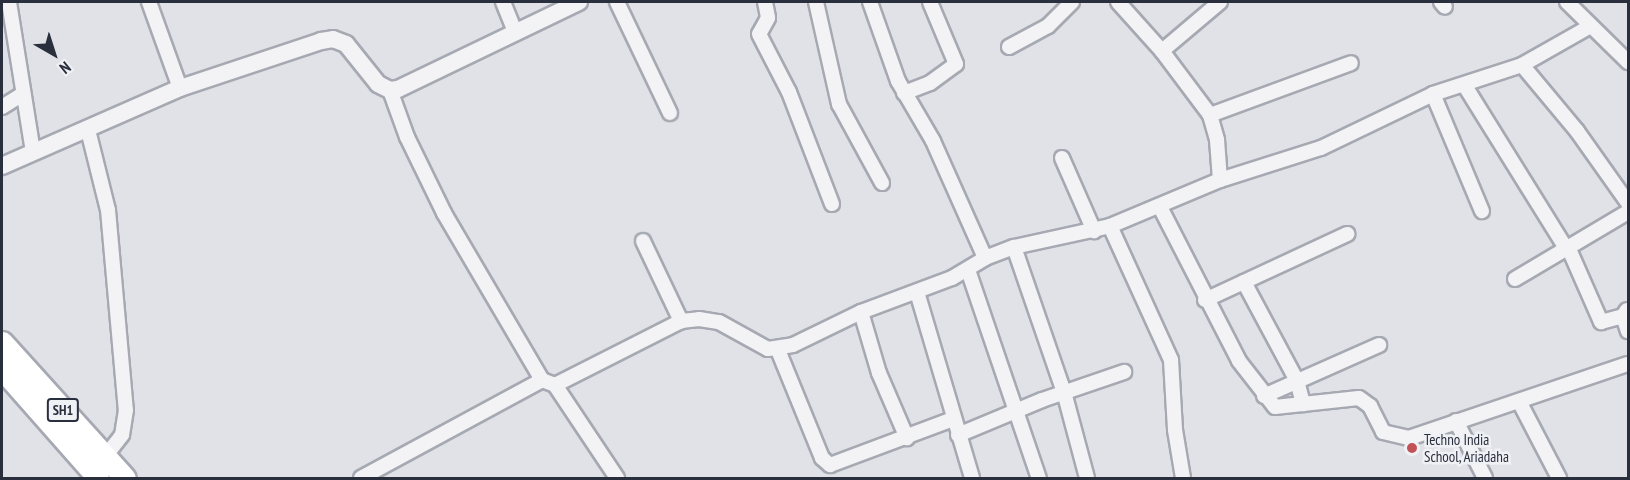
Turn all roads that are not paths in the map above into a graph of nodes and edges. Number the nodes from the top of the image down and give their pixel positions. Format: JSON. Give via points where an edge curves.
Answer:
{"nodes":[{"id":1,"x":9,"y":2,"type":"edge"},
{"id":2,"x":149,"y":2,"type":"edge"},
{"id":3,"x":503,"y":2,"type":"edge"},
{"id":4,"x":579,"y":2,"type":"edge"},
{"id":5,"x":617,"y":2,"type":"edge"},
{"id":6,"x":765,"y":2,"type":"edge"},
{"id":7,"x":816,"y":2,"type":"edge"},
{"id":8,"x":870,"y":2,"type":"edge"},
{"id":9,"x":930,"y":2,"type":"edge"},
{"id":10,"x":1072,"y":2,"type":"edge"},
{"id":11,"x":1118,"y":2,"type":"edge"},
{"id":12,"x":1220,"y":2,"type":"edge"},
{"id":13,"x":1567,"y":2,"type":"edge"},
{"id":14,"x":1589,"y":27,"type":"junction"},
{"id":15,"x":515,"y":31,"type":"junction"},
{"id":16,"x":1009,"y":47,"type":"dead end"},
{"id":17,"x":1162,"y":51,"type":"junction"},
{"id":18,"x":1629,"y":62,"type":"edge"},
{"id":19,"x":1351,"y":63,"type":"dead end"},
{"id":20,"x":1522,"y":65,"type":"junction"},
{"id":21,"x":1466,"y":86,"type":"junction"},
{"id":22,"x":180,"y":88,"type":"junction"},
{"id":23,"x":390,"y":90,"type":"junction"},
{"id":24,"x":904,"y":93,"type":"junction"},
{"id":25,"x":23,"y":94,"type":"junction"},
{"id":26,"x":1433,"y":94,"type":"junction"},
{"id":27,"x":2,"y":107,"type":"edge"},
{"id":28,"x":670,"y":113,"type":"dead end"},
{"id":29,"x":1210,"y":115,"type":"junction"},
{"id":30,"x":88,"y":130,"type":"junction"},
{"id":31,"x":33,"y":152,"type":"junction"},
{"id":32,"x":1062,"y":158,"type":"dead end"},
{"id":33,"x":2,"y":166,"type":"edge"},
{"id":34,"x":1220,"y":180,"type":"junction"},
{"id":35,"x":882,"y":183,"type":"dead end"},
{"id":36,"x":1629,"y":203,"type":"edge"},
{"id":37,"x":832,"y":204,"type":"dead end"},
{"id":38,"x":1160,"y":207,"type":"junction"},
{"id":39,"x":1482,"y":211,"type":"dead end"},
{"id":40,"x":1629,"y":212,"type":"edge"},
{"id":41,"x":1110,"y":226,"type":"junction"},
{"id":42,"x":1094,"y":231,"type":"junction"},
{"id":43,"x":1347,"y":234,"type":"dead end"},
{"id":44,"x":643,"y":241,"type":"dead end"},
{"id":45,"x":1014,"y":247,"type":"junction"},
{"id":46,"x":1568,"y":250,"type":"junction"},
{"id":47,"x":985,"y":258,"type":"junction"},
{"id":48,"x":968,"y":270,"type":"junction"},
{"id":49,"x":1515,"y":279,"type":"dead end"},
{"id":50,"x":1244,"y":282,"type":"junction"},
{"id":51,"x":917,"y":292,"type":"junction"},
{"id":52,"x":1205,"y":300,"type":"junction"},
{"id":53,"x":861,"y":312,"type":"junction"},
{"id":54,"x":1626,"y":313,"type":"edge"},
{"id":55,"x":681,"y":321,"type":"junction"},
{"id":56,"x":1629,"y":331,"type":"edge"},
{"id":57,"x":2,"y":342,"type":"edge"},
{"id":58,"x":1379,"y":345,"type":"dead end"},
{"id":59,"x":778,"y":350,"type":"junction"},
{"id":60,"x":1629,"y":364,"type":"edge"},
{"id":61,"x":2,"y":369,"type":"edge"},
{"id":62,"x":1124,"y":372,"type":"dead end"},
{"id":63,"x":1297,"y":381,"type":"junction"},
{"id":64,"x":548,"y":383,"type":"junction"},
{"id":65,"x":1064,"y":392,"type":"junction"},
{"id":66,"x":1264,"y":396,"type":"junction"},
{"id":67,"x":1520,"y":403,"type":"junction"},
{"id":68,"x":1303,"y":404,"type":"junction"},
{"id":69,"x":1016,"y":410,"type":"junction"},
{"id":70,"x":953,"y":419,"type":"junction"},
{"id":71,"x":1456,"y":421,"type":"junction"},
{"id":72,"x":958,"y":435,"type":"junction"},
{"id":73,"x":907,"y":438,"type":"junction"},
{"id":74,"x":105,"y":457,"type":"junction"},
{"id":75,"x":98,"y":478,"type":"edge"},
{"id":76,"x":125,"y":478,"type":"edge"},
{"id":77,"x":361,"y":478,"type":"edge"},
{"id":78,"x":617,"y":478,"type":"edge"},
{"id":79,"x":972,"y":478,"type":"edge"},
{"id":80,"x":1039,"y":478,"type":"edge"},
{"id":81,"x":1087,"y":478,"type":"edge"},
{"id":82,"x":1183,"y":478,"type":"edge"},
{"id":83,"x":1485,"y":478,"type":"edge"},
{"id":84,"x":1559,"y":478,"type":"edge"}],
"edges":[{"from":1,"to":25,"type":"street"},
{"from":2,"to":22,"type":"street"},
{"from":3,"to":15,"type":"street"},
{"from":4,"to":15,"type":"street"},
{"from":5,"to":28,"type":"street"},
{"from":6,"to":37,"type":"street","via":[[768,18],[759,34],[789,92]]},
{"from":7,"to":35,"type":"street","via":[[839,104]]},
{"from":8,"to":24,"type":"street"},
{"from":9,"to":24,"type":"street","via":[[956,64],[930,83]]},
{"from":10,"to":16,"type":"street","via":[[1048,26]]},
{"from":11,"to":17,"type":"street"},
{"from":12,"to":17,"type":"street"},
{"from":13,"to":14,"type":"street"},
{"from":14,"to":18,"type":"street"},
{"from":14,"to":20,"type":"street"},
{"from":15,"to":23,"type":"street"},
{"from":17,"to":29,"type":"street"},
{"from":19,"to":29,"type":"street"},
{"from":20,"to":21,"type":"street"},
{"from":20,"to":36,"type":"street","via":[[1577,131]]},
{"from":21,"to":26,"type":"street"},
{"from":21,"to":46,"type":"street"},
{"from":22,"to":23,"type":"street","via":[[333,39],[356,52],[378,84]]},
{"from":22,"to":30,"type":"street"},
{"from":23,"to":64,"type":"street","via":[[407,137],[444,213]]},
{"from":24,"to":47,"type":"street","via":[[933,141]]},
{"from":25,"to":27,"type":"street"},
{"from":25,"to":31,"type":"street"},
{"from":26,"to":34,"type":"street","via":[[1321,148]]},
{"from":26,"to":39,"type":"street"},
{"from":29,"to":34,"type":"street","via":[[1217,140]]},
{"from":30,"to":31,"type":"street"},
{"from":30,"to":74,"type":"street","via":[[108,210],[126,410],[122,435]]},
{"from":31,"to":33,"type":"street"},
{"from":32,"to":42,"type":"street"},
{"from":34,"to":38,"type":"street"},
{"from":38,"to":41,"type":"street"},
{"from":38,"to":52,"type":"street"},
{"from":40,"to":46,"type":"street"},
{"from":41,"to":42,"type":"street"},
{"from":41,"to":82,"type":"street","via":[[1171,360],[1175,430]]},
{"from":42,"to":45,"type":"street"},
{"from":43,"to":50,"type":"street"},
{"from":44,"to":55,"type":"street"},
{"from":45,"to":47,"type":"street"},
{"from":45,"to":65,"type":"street"},
{"from":46,"to":49,"type":"street"},
{"from":46,"to":54,"type":"street","via":[[1601,322]]},
{"from":47,"to":48,"type":"street"},
{"from":48,"to":51,"type":"street"},
{"from":48,"to":69,"type":"street"},
{"from":50,"to":52,"type":"street"},
{"from":50,"to":63,"type":"street"},
{"from":51,"to":53,"type":"street"},
{"from":51,"to":70,"type":"street"},
{"from":52,"to":66,"type":"street"},
{"from":53,"to":59,"type":"street"},
{"from":53,"to":73,"type":"street","via":[[879,373]]},
{"from":54,"to":56,"type":"street"},
{"from":55,"to":59,"type":"street","via":[[699,318],[719,322],[757,345]]},
{"from":55,"to":64,"type":"street"},
{"from":57,"to":74,"type":"main road","number":"SH1"},
{"from":58,"to":63,"type":"street"},
{"from":59,"to":73,"type":"street","via":[[825,462],[836,464]]},
{"from":60,"to":67,"type":"street"},
{"from":61,"to":75,"type":"main road","number":"SH1"},
{"from":62,"to":65,"type":"street"},
{"from":63,"to":66,"type":"street"},
{"from":63,"to":68,"type":"street"},
{"from":64,"to":77,"type":"street"},
{"from":64,"to":78,"type":"street"},
{"from":65,"to":69,"type":"street"},
{"from":65,"to":81,"type":"street"},
{"from":66,"to":68,"type":"street","via":[[1275,407]]},
{"from":67,"to":71,"type":"street"},
{"from":67,"to":84,"type":"street"},
{"from":68,"to":71,"type":"street","via":[[1359,398],[1370,406],[1383,432],[1400,439]]},
{"from":69,"to":72,"type":"street"},
{"from":69,"to":80,"type":"street"},
{"from":70,"to":72,"type":"street"},
{"from":70,"to":73,"type":"street"},
{"from":71,"to":83,"type":"street"},
{"from":72,"to":79,"type":"street"},
{"from":74,"to":76,"type":"main road","number":"SH1"}]}
